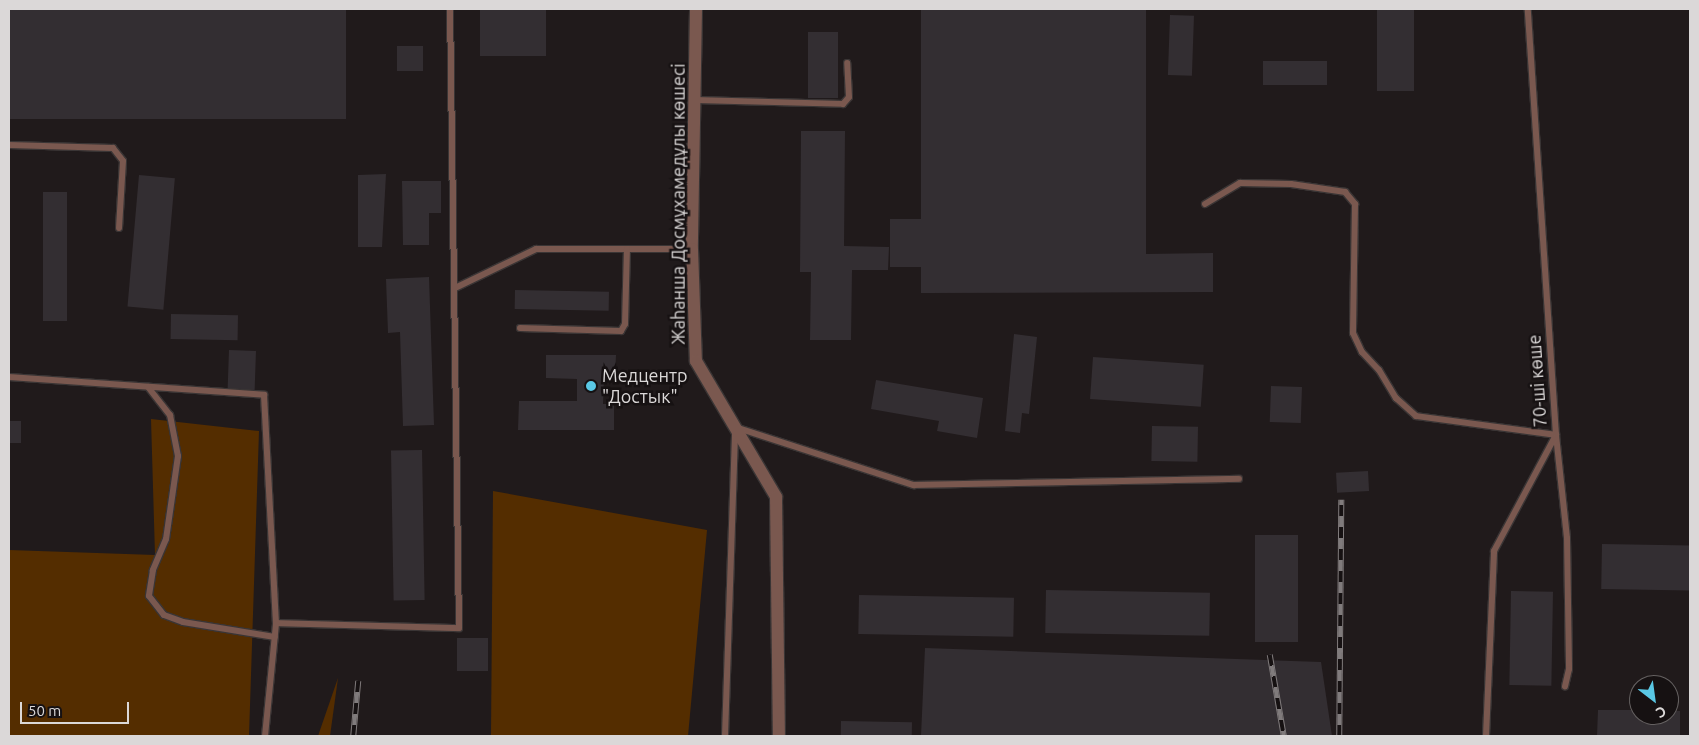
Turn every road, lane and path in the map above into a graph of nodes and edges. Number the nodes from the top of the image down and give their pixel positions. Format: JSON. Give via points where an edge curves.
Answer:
{"nodes":[{"id":1,"x":450,"y":9,"type":"edge"},
{"id":2,"x":696,"y":9,"type":"edge"},
{"id":3,"x":1528,"y":9,"type":"edge"},
{"id":4,"x":847,"y":63,"type":"dead end"},
{"id":5,"x":695,"y":100,"type":"junction"},
{"id":6,"x":9,"y":144,"type":"edge"},
{"id":7,"x":1206,"y":204,"type":"dead end"},
{"id":8,"x":119,"y":228,"type":"dead end"},
{"id":9,"x":627,"y":249,"type":"junction"},
{"id":10,"x":692,"y":249,"type":"junction"},
{"id":11,"x":455,"y":288,"type":"junction"},
{"id":12,"x":520,"y":328,"type":"dead end"},
{"id":13,"x":9,"y":377,"type":"edge"},
{"id":14,"x":148,"y":387,"type":"junction"},
{"id":15,"x":735,"y":427,"type":"junction"},
{"id":16,"x":1556,"y":435,"type":"junction"},
{"id":17,"x":1239,"y":479,"type":"dead end"},
{"id":18,"x":276,"y":623,"type":"junction"},
{"id":19,"x":275,"y":637,"type":"junction"},
{"id":20,"x":1565,"y":687,"type":"dead end"},
{"id":21,"x":265,"y":736,"type":"edge"},
{"id":22,"x":725,"y":736,"type":"edge"},
{"id":23,"x":779,"y":736,"type":"edge"},
{"id":24,"x":1486,"y":736,"type":"edge"}],
"edges":[{"from":1,"to":11,"type":"lane"},
{"from":2,"to":5,"type":"street","name":"Жаһанша Досмұхамедұлы көшесі"},
{"from":3,"to":16,"type":"lane","name":"70-ші көше"},
{"from":4,"to":5,"type":"lane","via":[[849,97],[843,104]]},
{"from":5,"to":10,"type":"street","name":"Жаһанша Досмұхамедұлы көшесі"},
{"from":6,"to":8,"type":"lane","via":[[113,148],[123,161]]},
{"from":7,"to":16,"type":"lane","via":[[1240,183],[1291,184],[1345,192],[1355,204],[1353,333],[1362,352],[1379,370],[1396,398],[1416,416]]},
{"from":9,"to":10,"type":"lane"},
{"from":9,"to":11,"type":"lane","via":[[536,249]]},
{"from":9,"to":12,"type":"lane","via":[[625,324],[621,331]]},
{"from":10,"to":15,"type":"street","name":"Жаһанша Досмұхамедұлы көшесі","via":[[696,361]]},
{"from":11,"to":18,"type":"lane","via":[[459,628]]},
{"from":13,"to":14,"type":"lane"},
{"from":14,"to":18,"type":"lane","via":[[264,395]]},
{"from":14,"to":19,"type":"lane","via":[[170,415],[178,456],[166,539],[153,570],[149,596],[164,615],[183,622]]},
{"from":15,"to":17,"type":"lane","via":[[914,485]]},
{"from":15,"to":22,"type":"lane"},
{"from":15,"to":23,"type":"street","name":"Жаһанша Досмұхамедұлы көшесі","via":[[776,497]]},
{"from":16,"to":20,"type":"lane","via":[[1567,538],[1569,669]]},
{"from":16,"to":24,"type":"lane","name":"70-ші көше","via":[[1494,551]]},
{"from":18,"to":19,"type":"lane"},
{"from":19,"to":21,"type":"lane"}]}
